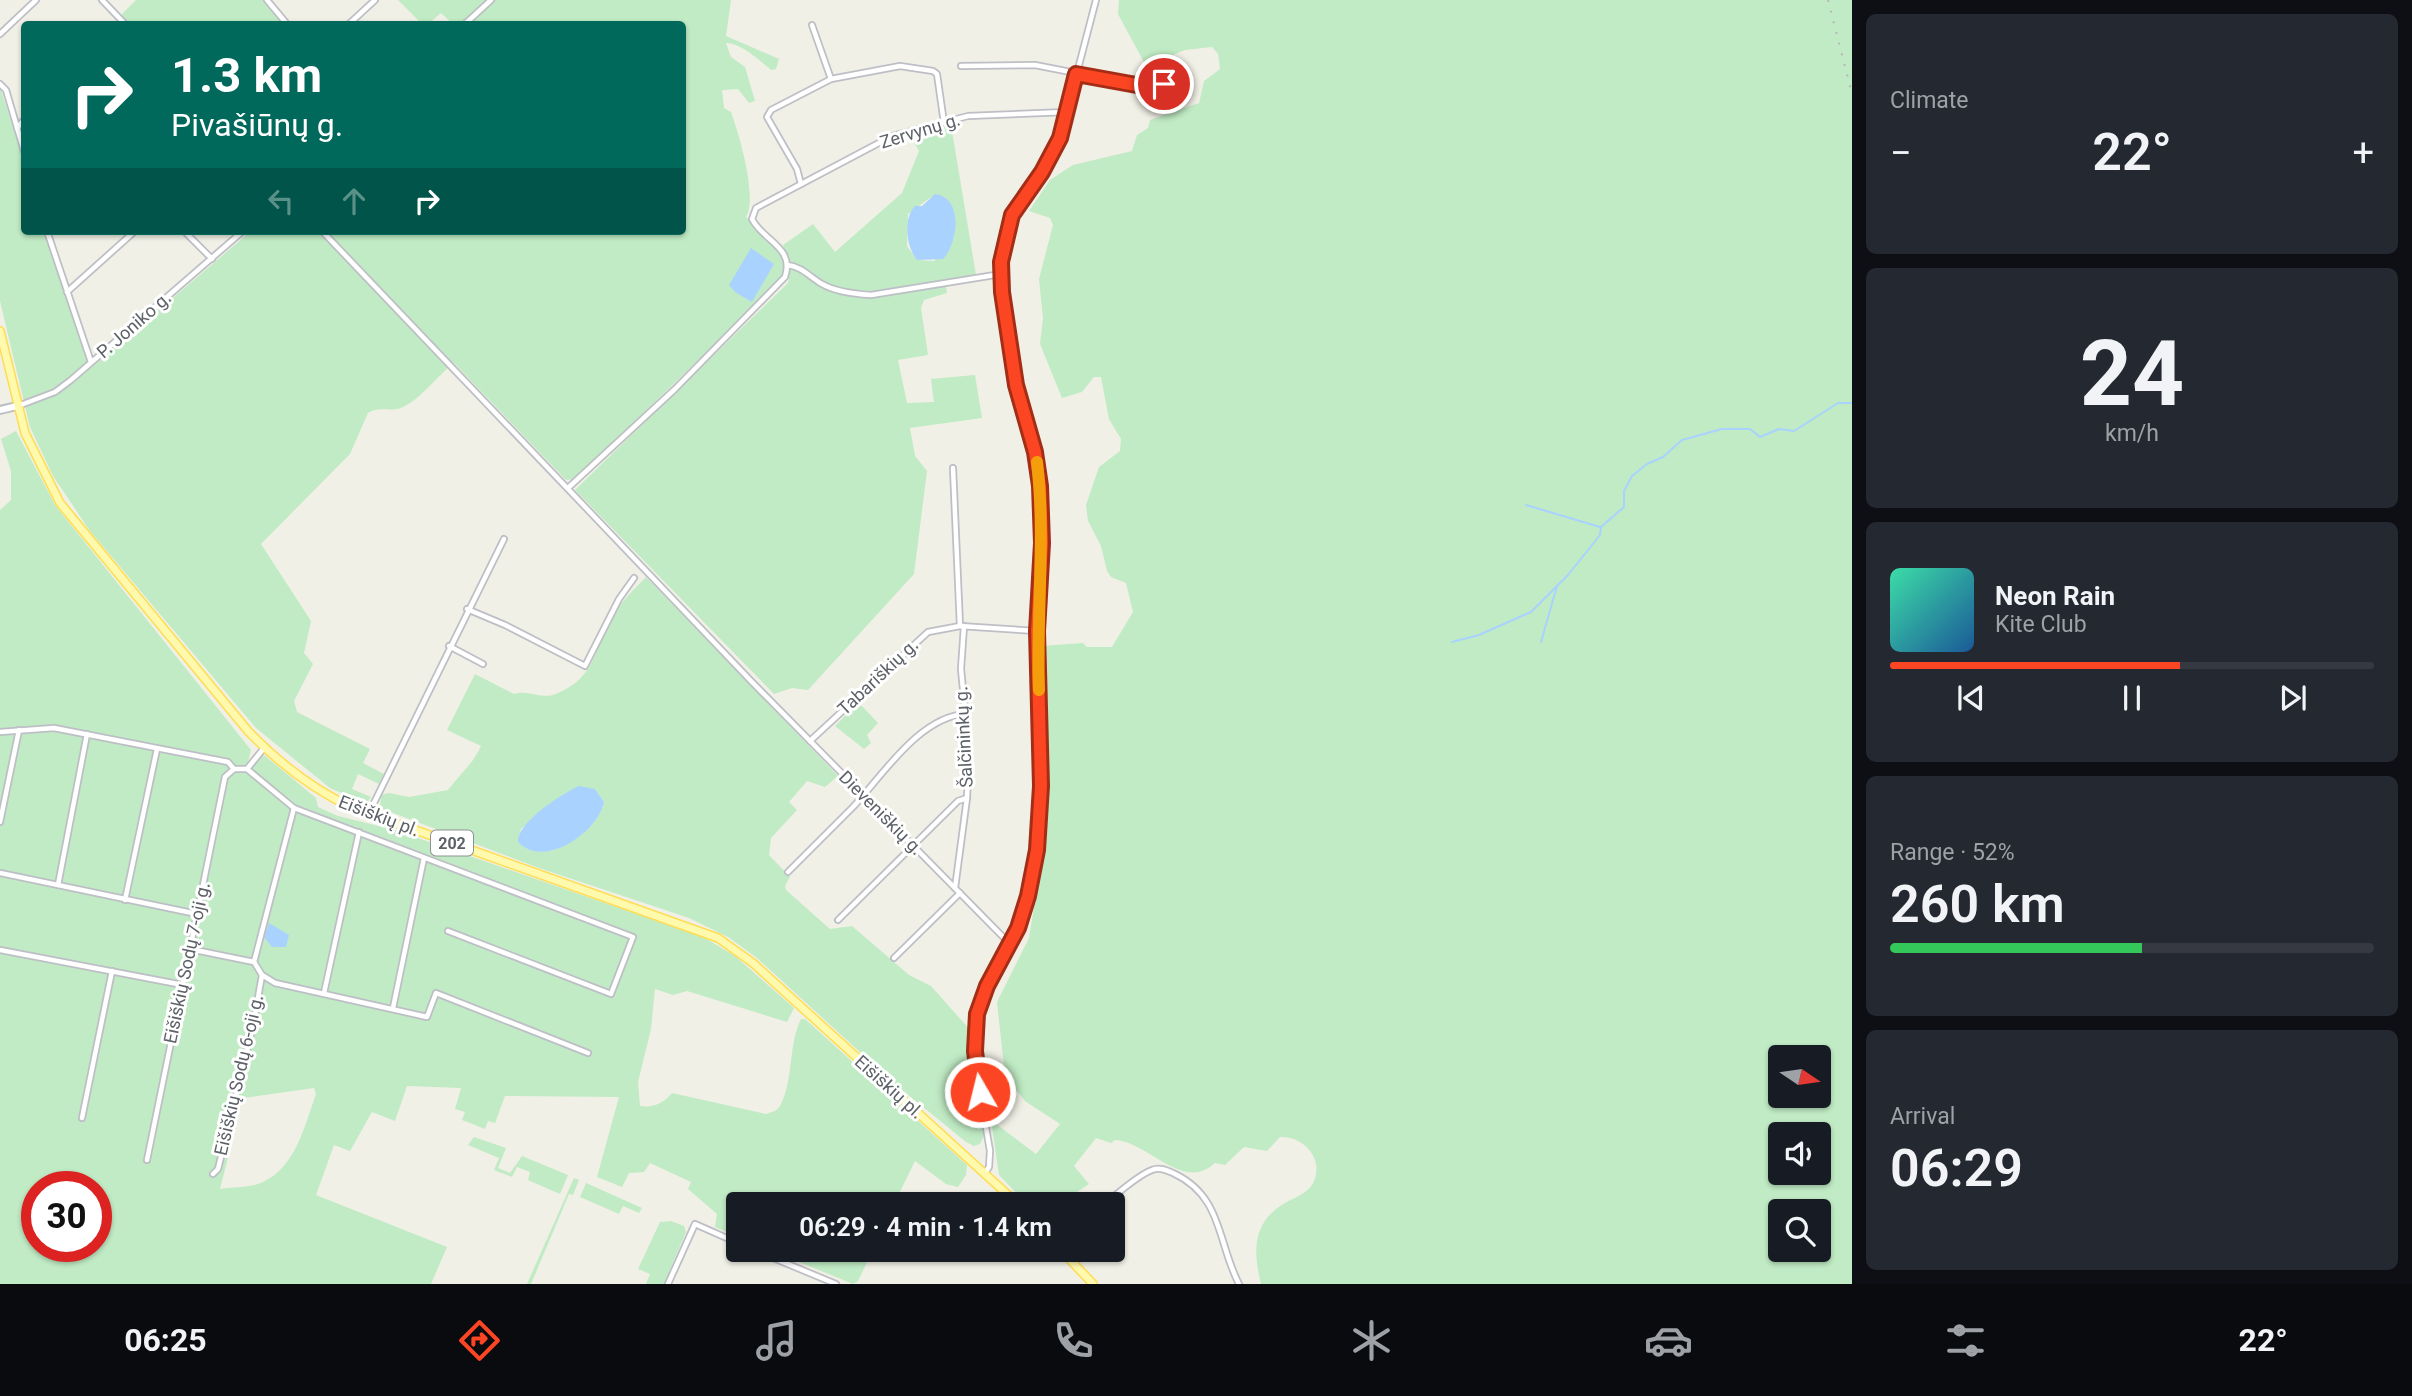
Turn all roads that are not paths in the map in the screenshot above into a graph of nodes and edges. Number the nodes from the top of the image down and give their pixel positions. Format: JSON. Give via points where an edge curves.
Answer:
{"nodes":[{"id":1,"x":36,"y":0,"type":"edge"},
{"id":2,"x":102,"y":0,"type":"edge"},
{"id":3,"x":267,"y":0,"type":"edge"},
{"id":4,"x":375,"y":0,"type":"edge"},
{"id":5,"x":491,"y":0,"type":"edge"},
{"id":6,"x":1097,"y":0,"type":"edge"},
{"id":7,"x":122,"y":21,"type":"edge"},
{"id":8,"x":284,"y":21,"type":"edge"},
{"id":9,"x":352,"y":21,"type":"edge"},
{"id":10,"x":468,"y":21,"type":"edge"},
{"id":11,"x":812,"y":25,"type":"dead end"},
{"id":12,"x":0,"y":34,"type":"edge"},
{"id":13,"x":961,"y":66,"type":"dead end"},
{"id":14,"x":1076,"y":74,"type":"junction"},
{"id":15,"x":831,"y":79,"type":"junction"},
{"id":16,"x":0,"y":84,"type":"edge"},
{"id":17,"x":1164,"y":84,"type":"dead end"},
{"id":18,"x":1067,"y":112,"type":"junction"},
{"id":19,"x":944,"y":122,"type":"junction"},
{"id":20,"x":21,"y":123,"type":"edge"},
{"id":21,"x":17,"y":128,"type":"junction"},
{"id":22,"x":21,"y":141,"type":"edge"},
{"id":23,"x":801,"y":184,"type":"junction"},
{"id":24,"x":48,"y":235,"type":"edge"},
{"id":25,"x":131,"y":235,"type":"edge"},
{"id":26,"x":188,"y":235,"type":"edge"},
{"id":27,"x":239,"y":235,"type":"edge"},
{"id":28,"x":327,"y":235,"type":"edge"},
{"id":29,"x":212,"y":259,"type":"junction"},
{"id":30,"x":788,"y":265,"type":"junction"},
{"id":31,"x":1001,"y":274,"type":"junction"},
{"id":32,"x":67,"y":292,"type":"junction"},
{"id":33,"x":0,"y":331,"type":"edge"},
{"id":34,"x":91,"y":362,"type":"junction"},
{"id":35,"x":17,"y":406,"type":"junction"},
{"id":36,"x":0,"y":410,"type":"edge"},
{"id":37,"x":953,"y":468,"type":"dead end"},
{"id":38,"x":568,"y":488,"type":"junction"},
{"id":39,"x":504,"y":539,"type":"dead end"},
{"id":40,"x":634,"y":578,"type":"dead end"},
{"id":41,"x":467,"y":609,"type":"junction"},
{"id":42,"x":962,"y":626,"type":"junction"},
{"id":43,"x":1037,"y":631,"type":"junction"},
{"id":44,"x":449,"y":646,"type":"junction"},
{"id":45,"x":484,"y":664,"type":"dead end"},
{"id":46,"x":966,"y":714,"type":"junction"},
{"id":47,"x":19,"y":730,"type":"junction"},
{"id":48,"x":0,"y":732,"type":"edge"},
{"id":49,"x":88,"y":734,"type":"junction"},
{"id":50,"x":810,"y":741,"type":"junction"},
{"id":51,"x":157,"y":748,"type":"junction"},
{"id":52,"x":264,"y":748,"type":"junction"},
{"id":53,"x":233,"y":769,"type":"junction"},
{"id":54,"x":247,"y":769,"type":"junction"},
{"id":55,"x":863,"y":795,"type":"junction"},
{"id":56,"x":967,"y":799,"type":"junction"},
{"id":57,"x":294,"y":808,"type":"junction"},
{"id":58,"x":369,"y":814,"type":"junction"},
{"id":59,"x":0,"y":822,"type":"edge"},
{"id":60,"x":359,"y":832,"type":"junction"},
{"id":61,"x":914,"y":846,"type":"junction"},
{"id":62,"x":424,"y":858,"type":"junction"},
{"id":63,"x":788,"y":872,"type":"dead end"},
{"id":64,"x":0,"y":873,"type":"edge"},
{"id":65,"x":58,"y":885,"type":"junction"},
{"id":66,"x":955,"y":888,"type":"junction"},
{"id":67,"x":960,"y":893,"type":"junction"},
{"id":68,"x":125,"y":900,"type":"junction"},
{"id":69,"x":197,"y":914,"type":"junction"},
{"id":70,"x":838,"y":920,"type":"dead end"},
{"id":71,"x":448,"y":931,"type":"dead end"},
{"id":72,"x":1010,"y":944,"type":"junction"},
{"id":73,"x":190,"y":949,"type":"junction"},
{"id":74,"x":0,"y":950,"type":"edge"},
{"id":75,"x":894,"y":958,"type":"dead end"},
{"id":76,"x":254,"y":962,"type":"junction"},
{"id":77,"x":113,"y":971,"type":"junction"},
{"id":78,"x":262,"y":975,"type":"junction"},
{"id":79,"x":183,"y":985,"type":"junction"},
{"id":80,"x":324,"y":993,"type":"junction"},
{"id":81,"x":393,"y":1008,"type":"junction"},
{"id":82,"x":588,"y":1053,"type":"dead end"},
{"id":83,"x":82,"y":1118,"type":"dead end"},
{"id":84,"x":147,"y":1160,"type":"dead end"},
{"id":85,"x":985,"y":1173,"type":"junction"},
{"id":86,"x":213,"y":1174,"type":"dead end"},
{"id":87,"x":1005,"y":1192,"type":"edge"},
{"id":88,"x":1121,"y":1192,"type":"edge"},
{"id":89,"x":726,"y":1238,"type":"edge"},
{"id":90,"x":783,"y":1262,"type":"edge"},
{"id":91,"x":1072,"y":1262,"type":"edge"},
{"id":92,"x":668,"y":1284,"type":"edge"},
{"id":93,"x":836,"y":1284,"type":"edge"},
{"id":94,"x":1093,"y":1284,"type":"edge"},
{"id":95,"x":1240,"y":1284,"type":"edge"}],
"edges":[{"from":1,"to":12,"type":"street"},
{"from":2,"to":7,"type":"street"},
{"from":3,"to":8,"type":"street"},
{"from":4,"to":9,"type":"street"},
{"from":5,"to":10,"type":"street"},
{"from":6,"to":14,"type":"street"},
{"from":11,"to":15,"type":"street"},
{"from":13,"to":14,"type":"street","via":[[1035,65]]},
{"from":14,"to":17,"type":"street","via":[[1142,86]]},
{"from":14,"to":18,"type":"street"},
{"from":15,"to":19,"type":"street","via":[[900,66],[937,74]]},
{"from":15,"to":23,"type":"street","via":[[771,110],[767,117]]},
{"from":16,"to":21,"type":"street"},
{"from":18,"to":19,"type":"street","name":"Zervynų g.","via":[[992,114]]},
{"from":18,"to":31,"type":"street","via":[[1054,153],[1010,220]]},
{"from":19,"to":23,"type":"street","name":"Zervynų g.","via":[[879,141]]},
{"from":20,"to":21,"type":"street"},
{"from":21,"to":22,"type":"street"},
{"from":23,"to":30,"type":"street","name":"Zervynų g.","via":[[765,202],[752,216],[754,224],[779,245]]},
{"from":24,"to":32,"type":"street"},
{"from":25,"to":32,"type":"street"},
{"from":26,"to":29,"type":"street"},
{"from":27,"to":29,"type":"street","name":"P. Joniko g."},
{"from":28,"to":38,"type":"street","name":"Dieveniškių g."},
{"from":29,"to":34,"type":"street","name":"P. Joniko g."},
{"from":30,"to":31,"type":"street","via":[[824,285],[871,295]]},
{"from":30,"to":38,"type":"street","via":[[774,290]]},
{"from":31,"to":43,"type":"street","via":[[1016,385],[1040,486]]},
{"from":32,"to":34,"type":"street"},
{"from":33,"to":35,"type":"main road","name":"Eišiškių pl.","number":"202"},
{"from":34,"to":35,"type":"street","name":"P. Joniko g.","via":[[55,392]]},
{"from":35,"to":36,"type":"main road"},
{"from":35,"to":52,"type":"main road","name":"Eišiškių pl.","number":"202","via":[[36,458],[77,526]]},
{"from":37,"to":42,"type":"street","name":"Šalčininkų g."},
{"from":38,"to":50,"type":"street","name":"Dieveniškių g."},
{"from":39,"to":41,"type":"street"},
{"from":40,"to":41,"type":"street","via":[[585,666]]},
{"from":41,"to":44,"type":"street"},
{"from":42,"to":43,"type":"street","name":"Tabariškių g."},
{"from":42,"to":46,"type":"street","name":"Šalčininkų g."},
{"from":42,"to":50,"type":"street","name":"Tabariškių g.","via":[[934,629],[919,637]]},
{"from":43,"to":72,"type":"street","via":[[1040,812],[1031,884]]},
{"from":44,"to":45,"type":"street"},
{"from":44,"to":58,"type":"street"},
{"from":46,"to":55,"type":"street","via":[[946,717],[894,758]]},
{"from":46,"to":56,"type":"street","name":"Šalčininkų g."},
{"from":47,"to":48,"type":"street"},
{"from":47,"to":49,"type":"street","via":[[54,728]]},
{"from":47,"to":59,"type":"street"},
{"from":49,"to":51,"type":"street"},
{"from":49,"to":65,"type":"street"},
{"from":50,"to":55,"type":"street","name":"Dieveniškių g."},
{"from":51,"to":53,"type":"street","via":[[228,762]]},
{"from":51,"to":68,"type":"street"},
{"from":52,"to":54,"type":"street"},
{"from":52,"to":58,"type":"main road","name":"Eišiškių pl.","number":"202","via":[[328,796]]},
{"from":53,"to":54,"type":"street"},
{"from":53,"to":69,"type":"street","name":"Eišiškių Sodų 7-oji g.","via":[[225,777]]},
{"from":54,"to":57,"type":"street"},
{"from":55,"to":61,"type":"street","name":"Dieveniškių g."},
{"from":55,"to":63,"type":"street"},
{"from":56,"to":61,"type":"street","via":[[958,801]]},
{"from":56,"to":66,"type":"street","name":"Šalčininkų g."},
{"from":57,"to":60,"type":"street"},
{"from":57,"to":76,"type":"street"},
{"from":58,"to":85,"type":"main road","name":"Eišiškių pl.","number":"202","via":[[718,938],[753,963]]},
{"from":60,"to":62,"type":"street"},
{"from":60,"to":80,"type":"street"},
{"from":61,"to":66,"type":"street","name":"Dieveniškių g."},
{"from":61,"to":70,"type":"street"},
{"from":62,"to":71,"type":"street","via":[[634,937],[611,994]]},
{"from":62,"to":81,"type":"street"},
{"from":64,"to":65,"type":"street"},
{"from":65,"to":68,"type":"street"},
{"from":66,"to":67,"type":"street","name":"Dieveniškių g."},
{"from":67,"to":72,"type":"street","name":"Dieveniškių g."},
{"from":67,"to":75,"type":"street"},
{"from":68,"to":69,"type":"street"},
{"from":69,"to":73,"type":"street","name":"Eišiškių Sodų 7-oji g."},
{"from":72,"to":85,"type":"street","via":[[987,986],[974,1035],[990,1151]]},
{"from":73,"to":76,"type":"street"},
{"from":73,"to":79,"type":"street","name":"Eišiškių Sodų 7-oji g."},
{"from":74,"to":77,"type":"street"},
{"from":76,"to":78,"type":"street"},
{"from":77,"to":79,"type":"street"},
{"from":77,"to":83,"type":"street"},
{"from":78,"to":80,"type":"street","via":[[275,983]]},
{"from":78,"to":86,"type":"street","name":"Eišiškių Sodų 6-oji g.","via":[[218,1169]]},
{"from":79,"to":84,"type":"street","name":"Eišiškių Sodų 7-oji g."},
{"from":80,"to":81,"type":"street"},
{"from":81,"to":82,"type":"street","via":[[427,1017],[436,993]]},
{"from":85,"to":87,"type":"main road","name":"Eišiškių pl.","number":"202"},
{"from":88,"to":95,"type":"street","via":[[1153,1169],[1167,1170],[1194,1185],[1213,1209],[1227,1260]]},
{"from":89,"to":92,"type":"street","via":[[695,1224]]},
{"from":90,"to":93,"type":"street"},
{"from":91,"to":94,"type":"main road"}]}
